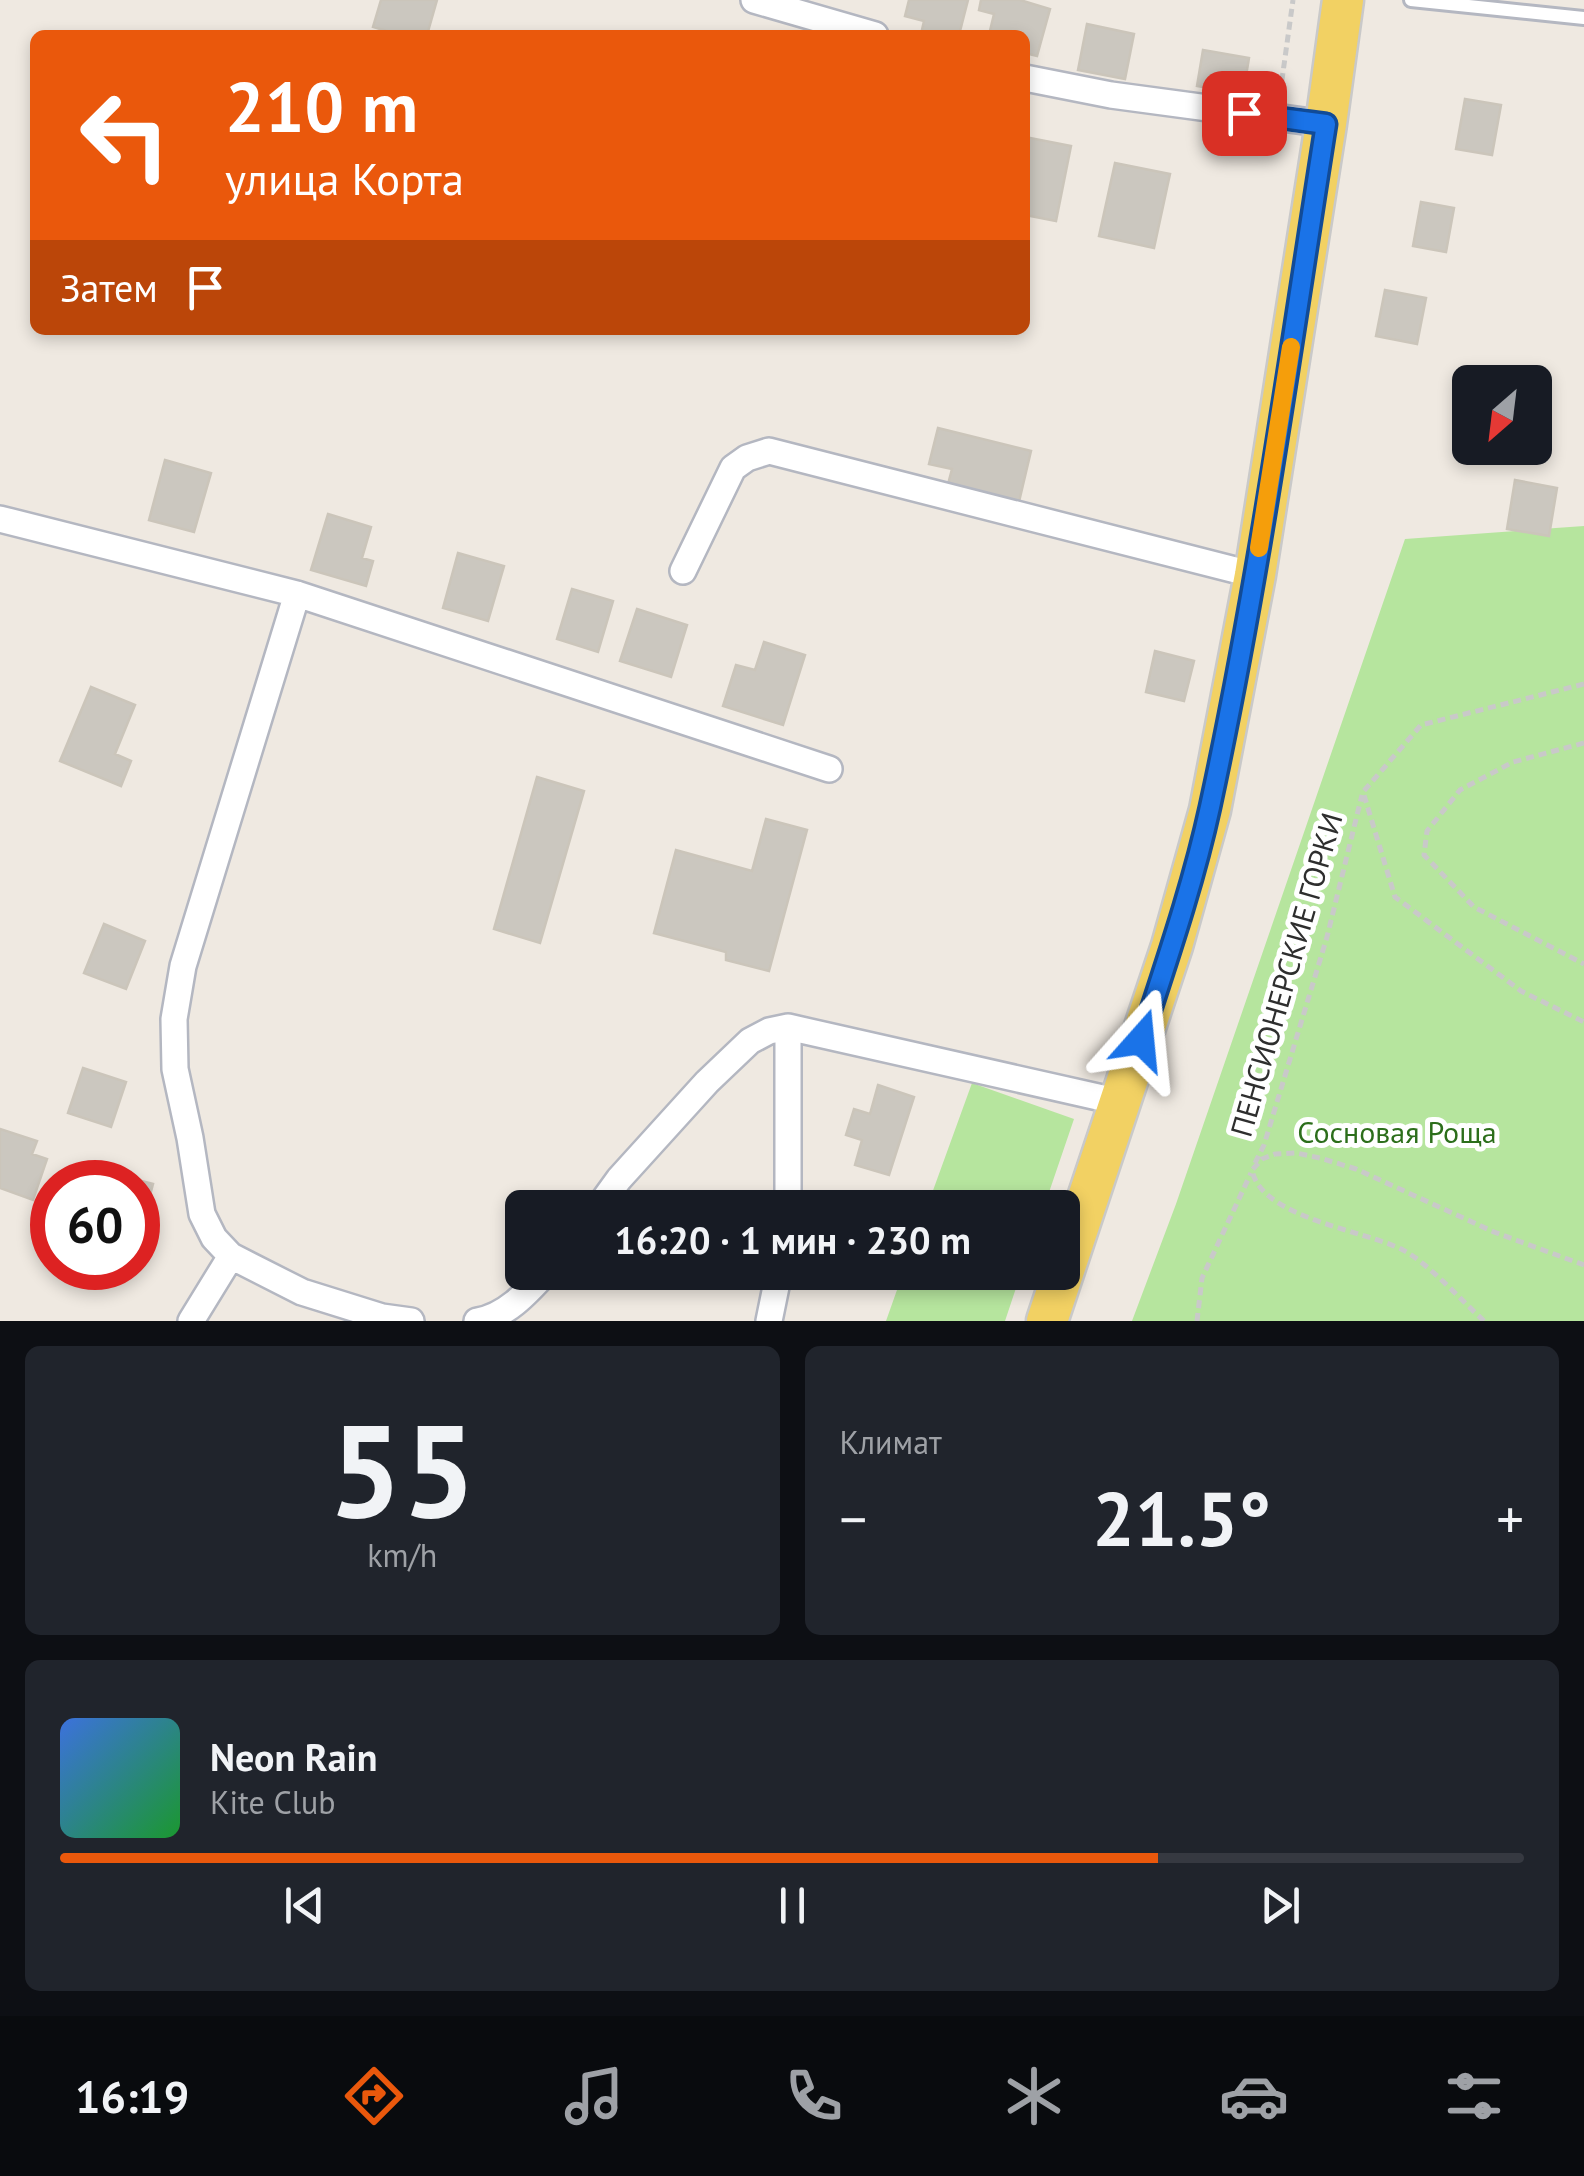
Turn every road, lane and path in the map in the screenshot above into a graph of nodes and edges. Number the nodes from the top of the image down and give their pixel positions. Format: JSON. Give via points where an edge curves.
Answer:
{"nodes":[{"id":1,"x":754,"y":0,"type":"edge"},
{"id":2,"x":1294,"y":0,"type":"edge"},
{"id":3,"x":1342,"y":0,"type":"edge"},
{"id":4,"x":1411,"y":0,"type":"edge"},
{"id":5,"x":1584,"y":18,"type":"edge"},
{"id":6,"x":858,"y":30,"type":"edge"},
{"id":7,"x":1030,"y":79,"type":"edge"},
{"id":8,"x":1277,"y":117,"type":"junction"},
{"id":9,"x":1326,"y":124,"type":"junction"},
{"id":10,"x":0,"y":519,"type":"edge"},
{"id":11,"x":684,"y":571,"type":"dead end"},
{"id":12,"x":1254,"y":574,"type":"junction"},
{"id":13,"x":296,"y":594,"type":"junction"},
{"id":14,"x":1584,"y":684,"type":"edge"},
{"id":15,"x":1584,"y":743,"type":"edge"},
{"id":16,"x":829,"y":769,"type":"dead end"},
{"id":17,"x":1363,"y":792,"type":"junction"},
{"id":18,"x":1584,"y":964,"type":"edge"},
{"id":19,"x":1584,"y":1022,"type":"edge"},
{"id":20,"x":788,"y":1027,"type":"junction"},
{"id":21,"x":1120,"y":1102,"type":"junction"},
{"id":22,"x":1252,"y":1170,"type":"junction"},
{"id":23,"x":611,"y":1190,"type":"edge"},
{"id":24,"x":788,"y":1190,"type":"edge"},
{"id":25,"x":231,"y":1256,"type":"junction"},
{"id":26,"x":1584,"y":1265,"type":"edge"},
{"id":27,"x":531,"y":1290,"type":"edge"},
{"id":28,"x":775,"y":1290,"type":"edge"},
{"id":29,"x":512,"y":1312,"type":"edge"},
{"id":30,"x":192,"y":1321,"type":"edge"},
{"id":31,"x":411,"y":1321,"type":"edge"},
{"id":32,"x":476,"y":1321,"type":"edge"},
{"id":33,"x":769,"y":1321,"type":"edge"},
{"id":34,"x":1047,"y":1321,"type":"edge"},
{"id":35,"x":1198,"y":1321,"type":"edge"},
{"id":36,"x":1484,"y":1321,"type":"edge"}],
"edges":[{"from":1,"to":6,"type":"street"},
{"from":2,"to":8,"type":"path"},
{"from":3,"to":9,"type":"main road"},
{"from":4,"to":5,"type":"lane"},
{"from":7,"to":8,"type":"street"},
{"from":8,"to":9,"type":"street"},
{"from":9,"to":12,"type":"main road"},
{"from":10,"to":13,"type":"street"},
{"from":11,"to":12,"type":"street","via":[[733,468],[769,451]]},
{"from":12,"to":21,"type":"main road","via":[[1210,810]]},
{"from":13,"to":16,"type":"street"},
{"from":13,"to":25,"type":"street","via":[[183,966],[174,1018],[175,1069],[202,1214]]},
{"from":14,"to":17,"type":"path","name":"ПЕНСИОНЕРСКИЕ ГОРКИ","via":[[1421,725]]},
{"from":15,"to":18,"type":"path","via":[[1513,762],[1460,790],[1427,831],[1424,856],[1474,907]]},
{"from":17,"to":19,"type":"path","name":"ПЕНСИОНЕРСКИЕ ГОРКИ","via":[[1395,897],[1521,990]]},
{"from":17,"to":22,"type":"path","name":"ПЕНСИОНЕРСКИЕ ГОРКИ","via":[[1327,937]]},
{"from":20,"to":21,"type":"street"},
{"from":20,"to":23,"type":"street","via":[[750,1041]]},
{"from":20,"to":24,"type":"street"},
{"from":21,"to":34,"type":"main road"},
{"from":22,"to":26,"type":"path","name":"ПЕНСИОНЕРСКИЕ ГОРКИ","via":[[1276,1154],[1320,1158]]},
{"from":22,"to":35,"type":"path","name":"ПЕНСИОНЕРСКИЕ ГОРКИ","via":[[1202,1278]]},
{"from":22,"to":36,"type":"path","name":"ПЕНСИОНЕРСКИЕ ГОРКИ","via":[[1264,1194],[1294,1211],[1406,1251]]},
{"from":25,"to":30,"type":"street"},
{"from":25,"to":31,"type":"street","via":[[302,1292]]},
{"from":27,"to":29,"type":"street"},
{"from":28,"to":33,"type":"street"},
{"from":29,"to":32,"type":"street"}]}
